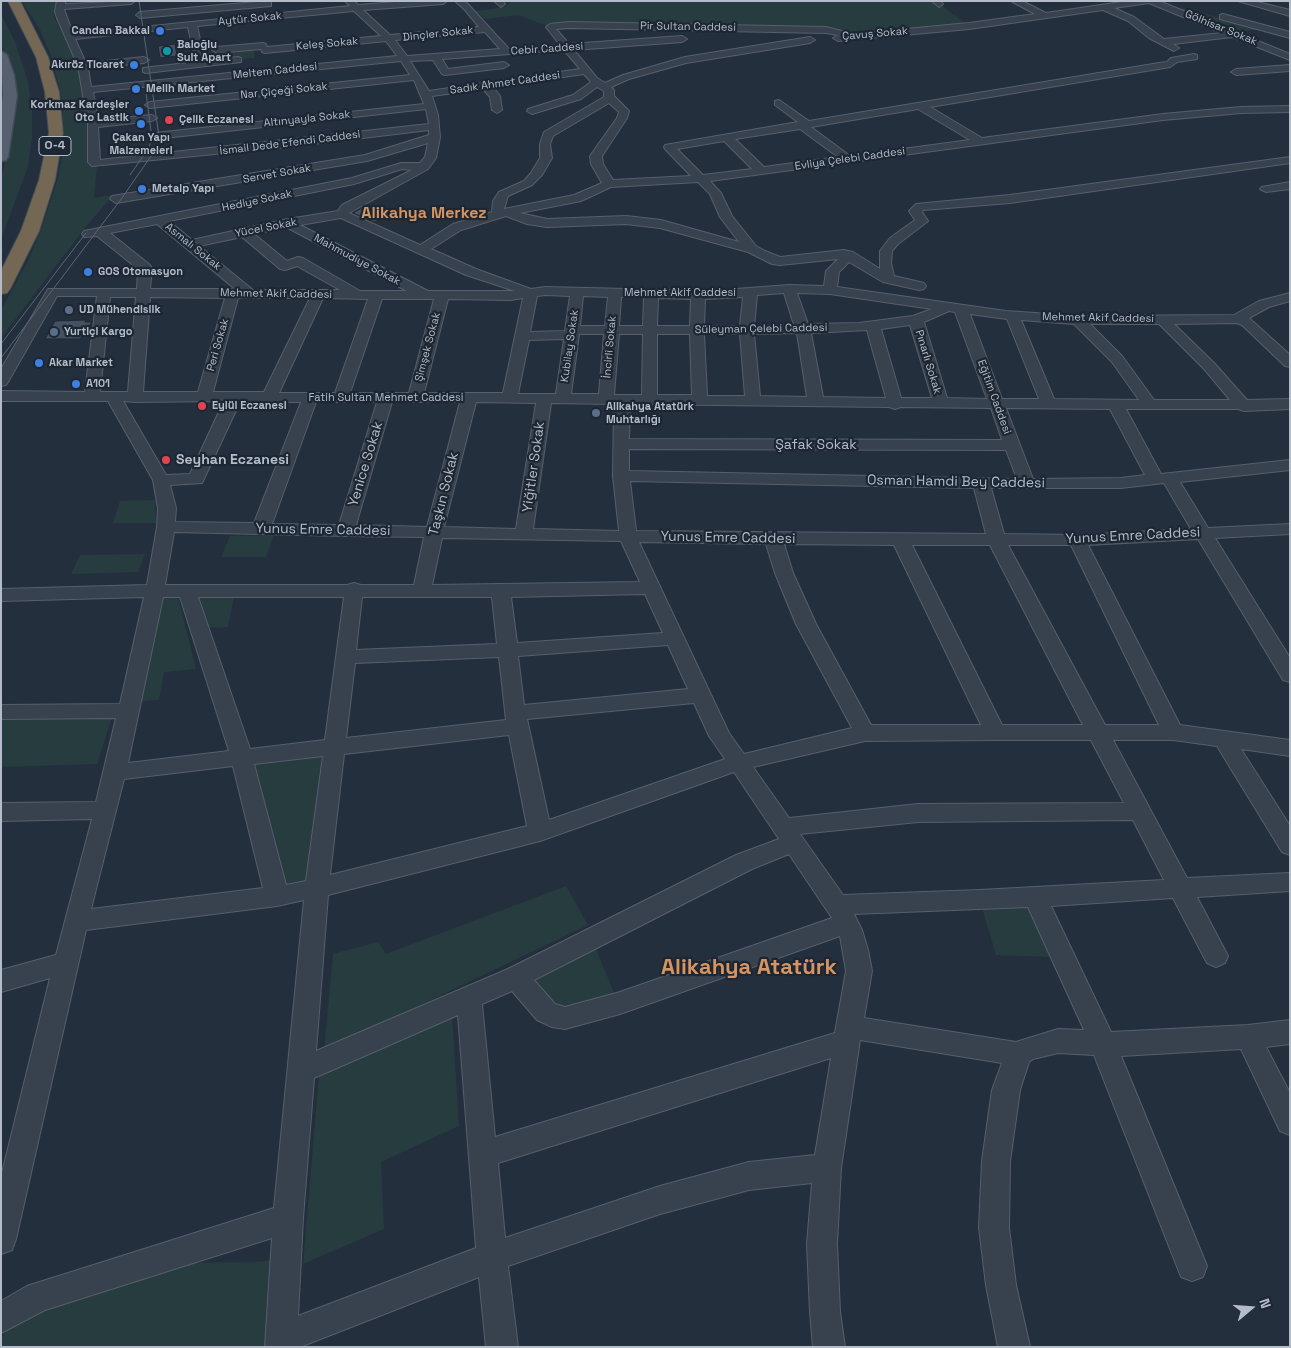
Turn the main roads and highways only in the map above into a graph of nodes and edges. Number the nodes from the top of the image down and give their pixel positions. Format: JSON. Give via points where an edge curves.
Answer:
{"nodes":[{"id":1,"x":2,"y":1,"type":"edge"},
{"id":2,"x":14,"y":1,"type":"edge"},
{"id":3,"x":1,"y":55,"type":"edge"},
{"id":4,"x":1,"y":157,"type":"edge"},
{"id":5,"x":1,"y":258,"type":"edge"},
{"id":6,"x":1,"y":289,"type":"edge"}],
"edges":[{"from":1,"to":5,"type":"highway","number":"O-4","via":[[29,58],[39,94],[42,121],[34,178]]},
{"from":2,"to":6,"type":"highway","number":"O-4","via":[[42,57],[52,92],[56,133],[50,170],[30,231]]},
{"from":3,"to":4,"type":"main road","via":[[8,75],[10,96]]}]}
